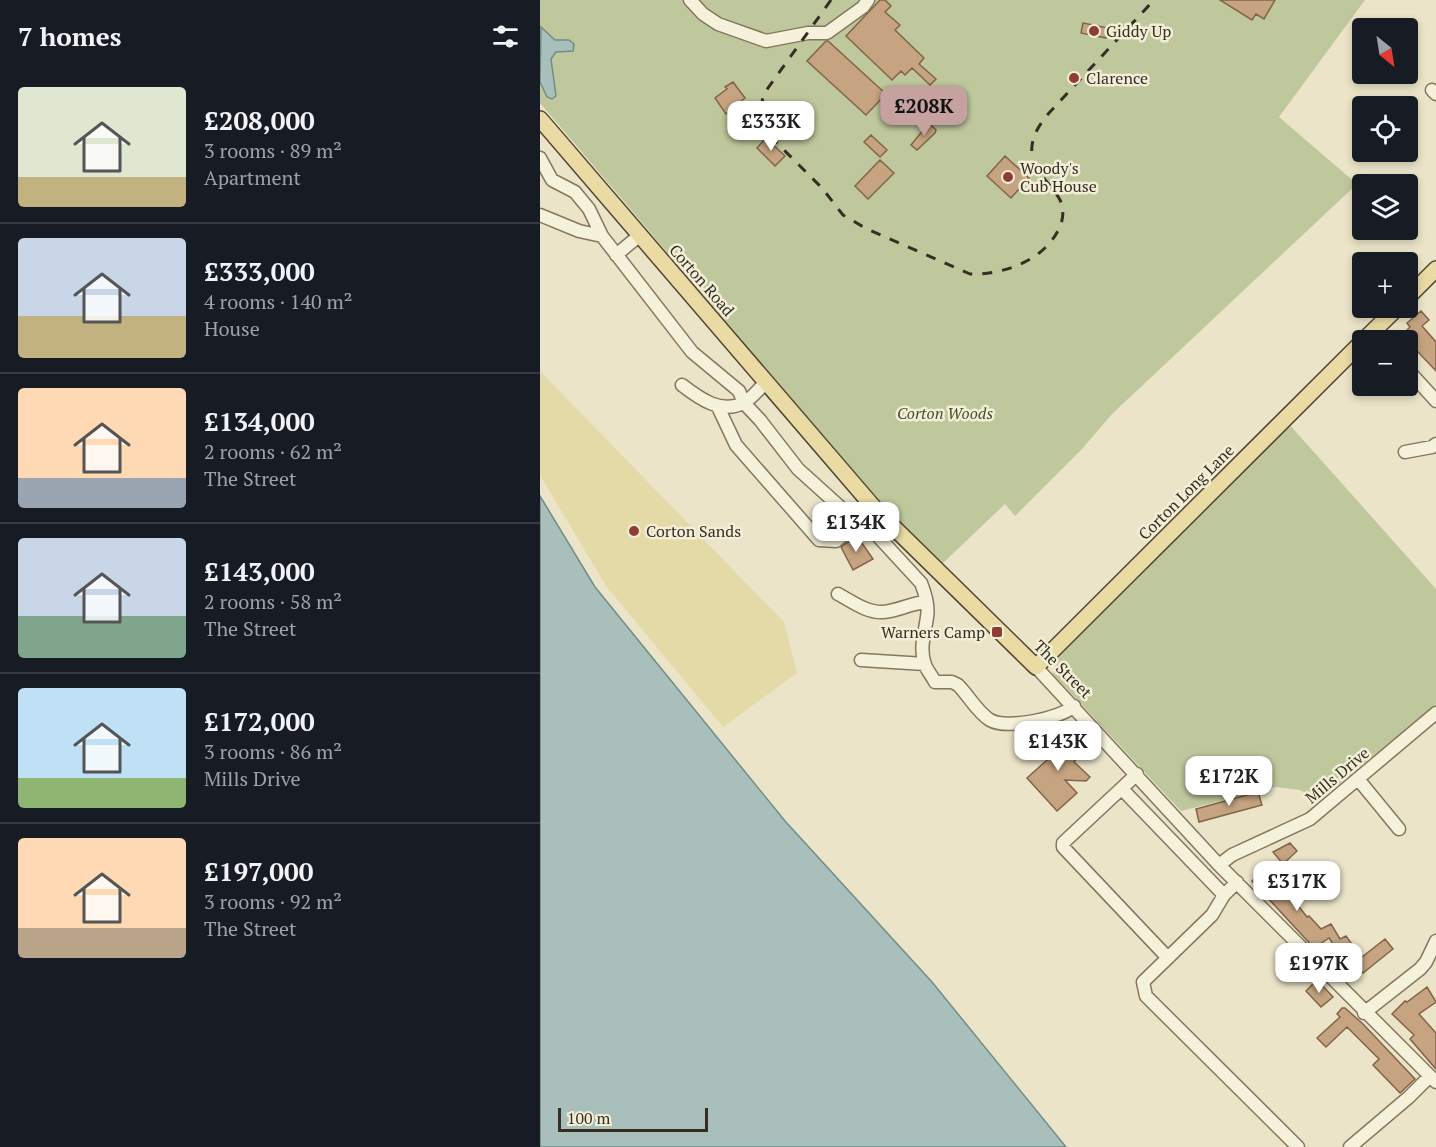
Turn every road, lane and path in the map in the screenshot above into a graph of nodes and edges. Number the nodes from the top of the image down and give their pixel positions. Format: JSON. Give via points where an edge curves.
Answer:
{"nodes":[{"id":1,"x":690,"y":0,"type":"edge"},
{"id":2,"x":868,"y":0,"type":"edge"},
{"id":3,"x":540,"y":119,"type":"edge"},
{"id":4,"x":540,"y":158,"type":"edge"},
{"id":5,"x":540,"y":215,"type":"edge"},
{"id":6,"x":640,"y":235,"type":"junction"},
{"id":7,"x":602,"y":236,"type":"junction"},
{"id":8,"x":616,"y":255,"type":"junction"},
{"id":9,"x":1436,"y":269,"type":"edge"},
{"id":10,"x":1418,"y":287,"type":"edge"},
{"id":11,"x":1388,"y":318,"type":"edge"},
{"id":12,"x":1378,"y":330,"type":"edge"},
{"id":13,"x":1352,"y":357,"type":"edge"},
{"id":14,"x":1418,"y":381,"type":"edge"},
{"id":15,"x":766,"y":382,"type":"junction"},
{"id":16,"x":682,"y":385,"type":"dead end"},
{"id":17,"x":1436,"y":401,"type":"edge"},
{"id":18,"x":744,"y":403,"type":"junction"},
{"id":19,"x":718,"y":407,"type":"junction"},
{"id":20,"x":1436,"y":444,"type":"edge"},
{"id":21,"x":1405,"y":452,"type":"dead end"},
{"id":22,"x":837,"y":465,"type":"joint"},
{"id":23,"x":858,"y":523,"type":"junction"},
{"id":24,"x":838,"y":594,"type":"dead end"},
{"id":25,"x":926,"y":602,"type":"junction"},
{"id":26,"x":861,"y":660,"type":"dead end"},
{"id":27,"x":925,"y":664,"type":"junction"},
{"id":28,"x":1036,"y":667,"type":"junction"},
{"id":29,"x":1074,"y":706,"type":"junction"},
{"id":30,"x":1436,"y":713,"type":"edge"},
{"id":31,"x":1137,"y":774,"type":"junction"},
{"id":32,"x":1358,"y":779,"type":"junction"},
{"id":33,"x":1122,"y":789,"type":"junction"},
{"id":34,"x":1399,"y":829,"type":"dead end"},
{"id":35,"x":1219,"y":865,"type":"junction"},
{"id":36,"x":1237,"y":882,"type":"junction"},
{"id":37,"x":1224,"y":895,"type":"junction"},
{"id":38,"x":1436,"y":941,"type":"edge"},
{"id":39,"x":1168,"y":958,"type":"junction"},
{"id":40,"x":1364,"y":1012,"type":"junction"},
{"id":41,"x":1433,"y":1079,"type":"edge"},
{"id":42,"x":1298,"y":1147,"type":"edge"},
{"id":43,"x":1350,"y":1147,"type":"edge"}],
"edges":[{"from":1,"to":2,"type":"street","via":[[718,24],[766,41],[827,33]]},
{"from":3,"to":6,"type":"main road","name":"Corton Road"},
{"from":4,"to":7,"type":"street","via":[[552,180],[574,192],[589,209]]},
{"from":5,"to":7,"type":"street"},
{"from":6,"to":8,"type":"street"},
{"from":6,"to":15,"type":"main road","name":"Corton Road"},
{"from":7,"to":8,"type":"street"},
{"from":8,"to":18,"type":"street","via":[[692,352],[739,391]]},
{"from":9,"to":10,"type":"main road"},
{"from":11,"to":12,"type":"main road","name":"Corton Long Lane"},
{"from":13,"to":28,"type":"main road","name":"Corton Long Lane"},
{"from":14,"to":17,"type":"street"},
{"from":15,"to":18,"type":"street"},
{"from":15,"to":22,"type":"main road","name":"Corton Road"},
{"from":16,"to":19,"type":"street"},
{"from":18,"to":19,"type":"street"},
{"from":18,"to":23,"type":"street","via":[[798,469]]},
{"from":19,"to":23,"type":"street","via":[[736,445],[819,540],[836,541]]},
{"from":20,"to":21,"type":"street"},
{"from":22,"to":28,"type":"main road","name":"The Street","via":[[876,510]]},
{"from":23,"to":25,"type":"street","via":[[874,532],[921,583]]},
{"from":24,"to":25,"type":"street","via":[[867,609],[883,612]]},
{"from":25,"to":27,"type":"street","via":[[922,639]]},
{"from":26,"to":27,"type":"street"},
{"from":27,"to":29,"type":"street","via":[[935,682],[958,685],[998,724],[1066,713]]},
{"from":28,"to":29,"type":"street","name":"The Street"},
{"from":29,"to":31,"type":"street","name":"The Street"},
{"from":30,"to":32,"type":"street","name":"Mills Drive"},
{"from":31,"to":33,"type":"street"},
{"from":31,"to":35,"type":"street","name":"The Street"},
{"from":32,"to":34,"type":"street"},
{"from":32,"to":35,"type":"street","name":"Mills Drive","via":[[1310,819],[1232,855]]},
{"from":33,"to":37,"type":"street"},
{"from":33,"to":39,"type":"street","via":[[1062,847]]},
{"from":35,"to":36,"type":"street","name":"The Street"},
{"from":36,"to":37,"type":"street"},
{"from":36,"to":40,"type":"street","name":"The Street"},
{"from":37,"to":39,"type":"street","via":[[1212,915]]},
{"from":38,"to":40,"type":"street","via":[[1420,969]]},
{"from":39,"to":42,"type":"street","via":[[1143,982],[1146,996]]},
{"from":40,"to":41,"type":"street","name":"The Street"},
{"from":41,"to":43,"type":"street"}]}
